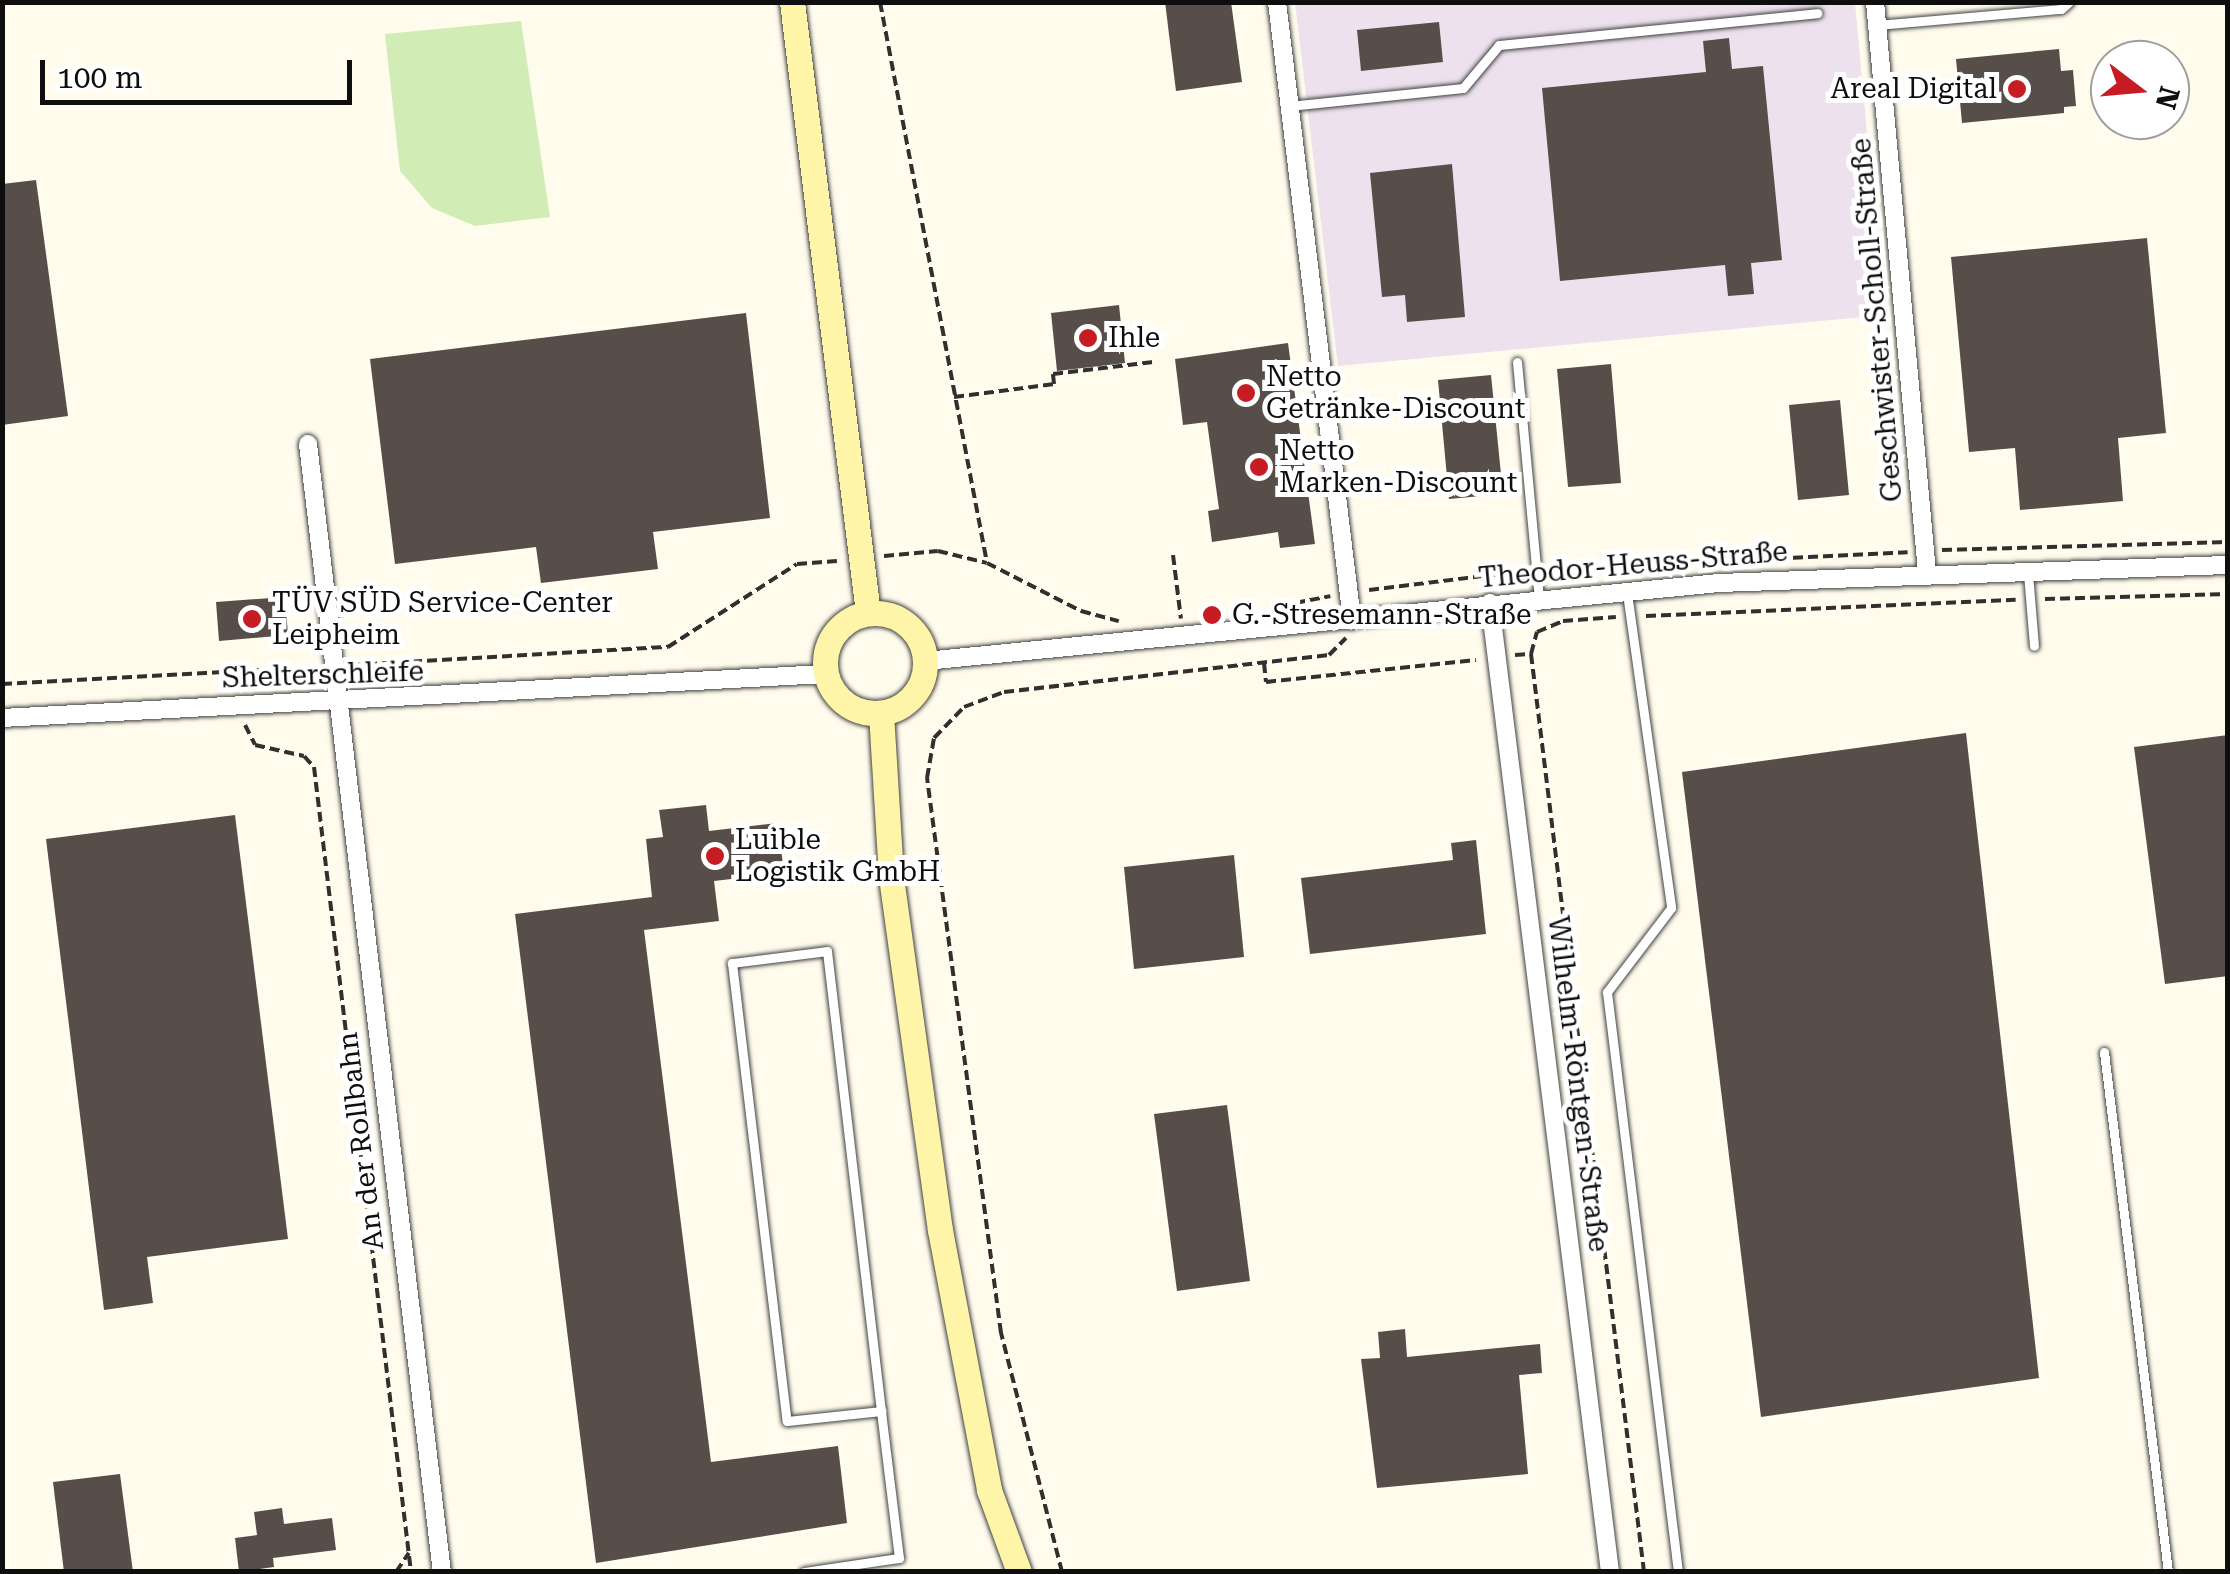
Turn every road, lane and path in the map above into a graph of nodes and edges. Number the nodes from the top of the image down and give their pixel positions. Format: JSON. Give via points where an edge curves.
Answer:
{"nodes":[{"id":1,"x":792,"y":2,"type":"edge"},
{"id":2,"x":880,"y":2,"type":"edge"},
{"id":3,"x":1277,"y":2,"type":"edge"},
{"id":4,"x":1875,"y":2,"type":"edge"},
{"id":5,"x":2069,"y":2,"type":"edge"},
{"id":6,"x":1817,"y":13,"type":"dead end"},
{"id":7,"x":1877,"y":25,"type":"junction"},
{"id":8,"x":1289,"y":106,"type":"junction"},
{"id":9,"x":1153,"y":362,"type":"dead end"},
{"id":10,"x":1517,"y":362,"type":"dead end"},
{"id":11,"x":954,"y":397,"type":"junction"},
{"id":12,"x":308,"y":444,"type":"dead end"},
{"id":13,"x":1173,"y":554,"type":"dead end"},
{"id":14,"x":884,"y":556,"type":"dead end"},
{"id":15,"x":842,"y":560,"type":"dead end"},
{"id":16,"x":987,"y":563,"type":"junction"},
{"id":17,"x":2228,"y":565,"type":"edge"},
{"id":18,"x":2028,"y":570,"type":"junction"},
{"id":19,"x":1928,"y":572,"type":"junction"},
{"id":20,"x":1627,"y":592,"type":"junction"},
{"id":21,"x":2228,"y":594,"type":"edge"},
{"id":22,"x":1539,"y":599,"type":"junction"},
{"id":23,"x":2029,"y":600,"type":"junction"},
{"id":24,"x":1490,"y":603,"type":"junction"},
{"id":25,"x":868,"y":613,"type":"junction"},
{"id":26,"x":1630,"y":617,"type":"junction"},
{"id":27,"x":1181,"y":620,"type":"dead end"},
{"id":28,"x":1352,"y":620,"type":"junction"},
{"id":29,"x":1163,"y":638,"type":"junction"},
{"id":30,"x":2034,"y":646,"type":"dead end"},
{"id":31,"x":1532,"y":654,"type":"junction"},
{"id":32,"x":1497,"y":657,"type":"junction"},
{"id":33,"x":925,"y":660,"type":"junction"},
{"id":34,"x":1264,"y":663,"type":"junction"},
{"id":35,"x":334,"y":666,"type":"junction"},
{"id":36,"x":240,"y":671,"type":"junction"},
{"id":37,"x":1169,"y":672,"type":"junction"},
{"id":38,"x":826,"y":674,"type":"junction"},
{"id":39,"x":2,"y":684,"type":"edge"},
{"id":40,"x":336,"y":704,"type":"junction"},
{"id":41,"x":243,"y":705,"type":"junction"},
{"id":42,"x":882,"y":713,"type":"junction"},
{"id":43,"x":2,"y":718,"type":"edge"},
{"id":44,"x":2104,"y":1052,"type":"dead end"},
{"id":45,"x":881,"y":1411,"type":"junction"},
{"id":46,"x":409,"y":1553,"type":"junction"},
{"id":47,"x":396,"y":1572,"type":"edge"},
{"id":48,"x":411,"y":1572,"type":"edge"},
{"id":49,"x":442,"y":1572,"type":"edge"},
{"id":50,"x":804,"y":1572,"type":"edge"},
{"id":51,"x":1019,"y":1572,"type":"edge"},
{"id":52,"x":1062,"y":1572,"type":"edge"},
{"id":53,"x":1610,"y":1572,"type":"edge"},
{"id":54,"x":1644,"y":1572,"type":"edge"},
{"id":55,"x":1678,"y":1572,"type":"edge"},
{"id":56,"x":2168,"y":1572,"type":"edge"}],
"edges":[{"from":1,"to":25,"type":"main road"},
{"from":2,"to":11,"type":"path"},
{"from":3,"to":8,"type":"street"},
{"from":4,"to":7,"type":"street","name":"Geschwister-Scholl-Straße"},
{"from":5,"to":7,"type":"lane","via":[[2061,10]]},
{"from":6,"to":8,"type":"lane","via":[[1499,45],[1463,88]]},
{"from":7,"to":19,"type":"street","name":"Geschwister-Scholl-Straße"},
{"from":8,"to":28,"type":"street"},
{"from":9,"to":11,"type":"path","via":[[1053,374],[1054,384]]},
{"from":10,"to":22,"type":"lane"},
{"from":11,"to":16,"type":"path"},
{"from":12,"to":35,"type":"street","name":"An der Rollbahn"},
{"from":13,"to":27,"type":"path"},
{"from":14,"to":16,"type":"path","via":[[938,551]]},
{"from":15,"to":35,"type":"path","via":[[797,564],[668,647]]},
{"from":16,"to":29,"type":"path","via":[[1080,610],[1158,623]]},
{"from":17,"to":18,"type":"street","name":"Theodor-Heuss-Straße"},
{"from":18,"to":19,"type":"street","name":"Theodor-Heuss-Straße"},
{"from":18,"to":23,"type":"lane"},
{"from":19,"to":20,"type":"street","name":"Theodor-Heuss-Straße"},
{"from":20,"to":22,"type":"street","name":"Theodor-Heuss-Straße"},
{"from":20,"to":26,"type":"lane"},
{"from":21,"to":23,"type":"path"},
{"from":22,"to":24,"type":"street","name":"Theodor-Heuss-Straße"},
{"from":23,"to":26,"type":"path"},
{"from":23,"to":30,"type":"lane"},
{"from":24,"to":28,"type":"street","name":"Theodor-Heuss-Straße"},
{"from":24,"to":32,"type":"street","name":"Wilhelm-Röntgen-Straße"},
{"from":25,"to":33,"type":"main road","via":[[885,613],[913,630]]},
{"from":25,"to":38,"type":"main road","via":[[833,634]]},
{"from":26,"to":31,"type":"path","via":[[1563,621],[1536,632]]},
{"from":26,"to":55,"type":"lane","via":[[1671,908],[1607,992]]},
{"from":28,"to":29,"type":"street","name":"Theodor-Heuss-Straße"},
{"from":28,"to":34,"type":"path","via":[[1348,636],[1329,655]]},
{"from":29,"to":33,"type":"street","name":"Theodor-Heuss-Straße"},
{"from":29,"to":37,"type":"path"},
{"from":31,"to":32,"type":"path"},
{"from":31,"to":54,"type":"path"},
{"from":32,"to":34,"type":"path","via":[[1266,682]]},
{"from":32,"to":53,"type":"street","name":"Wilhelm-Röntgen-Straße"},
{"from":33,"to":42,"type":"main road","via":[[913,695]]},
{"from":34,"to":37,"type":"path"},
{"from":35,"to":36,"type":"path"},
{"from":35,"to":40,"type":"street","name":"An der Rollbahn"},
{"from":36,"to":39,"type":"path"},
{"from":36,"to":41,"type":"path"},
{"from":37,"to":52,"type":"path","via":[[1004,692],[964,707],[934,738],[927,778],[1001,1332]]},
{"from":38,"to":40,"type":"street","name":"Shelterschleife"},
{"from":38,"to":42,"type":"main road","via":[[846,704]]},
{"from":40,"to":41,"type":"street","name":"Shelterschleife"},
{"from":40,"to":49,"type":"street","name":"An der Rollbahn"},
{"from":41,"to":43,"type":"street","name":"Shelterschleife"},
{"from":41,"to":46,"type":"path","via":[[246,738],[304,756],[314,767]]},
{"from":42,"to":51,"type":"main road","via":[[891,876],[940,1230],[989,1490]]},
{"from":44,"to":56,"type":"lane"},
{"from":45,"to":45,"type":"lane","via":[[826,951],[732,962],[788,1422]]},
{"from":45,"to":50,"type":"lane","via":[[898,1558]]},
{"from":46,"to":47,"type":"path"},
{"from":46,"to":48,"type":"path"}]}
